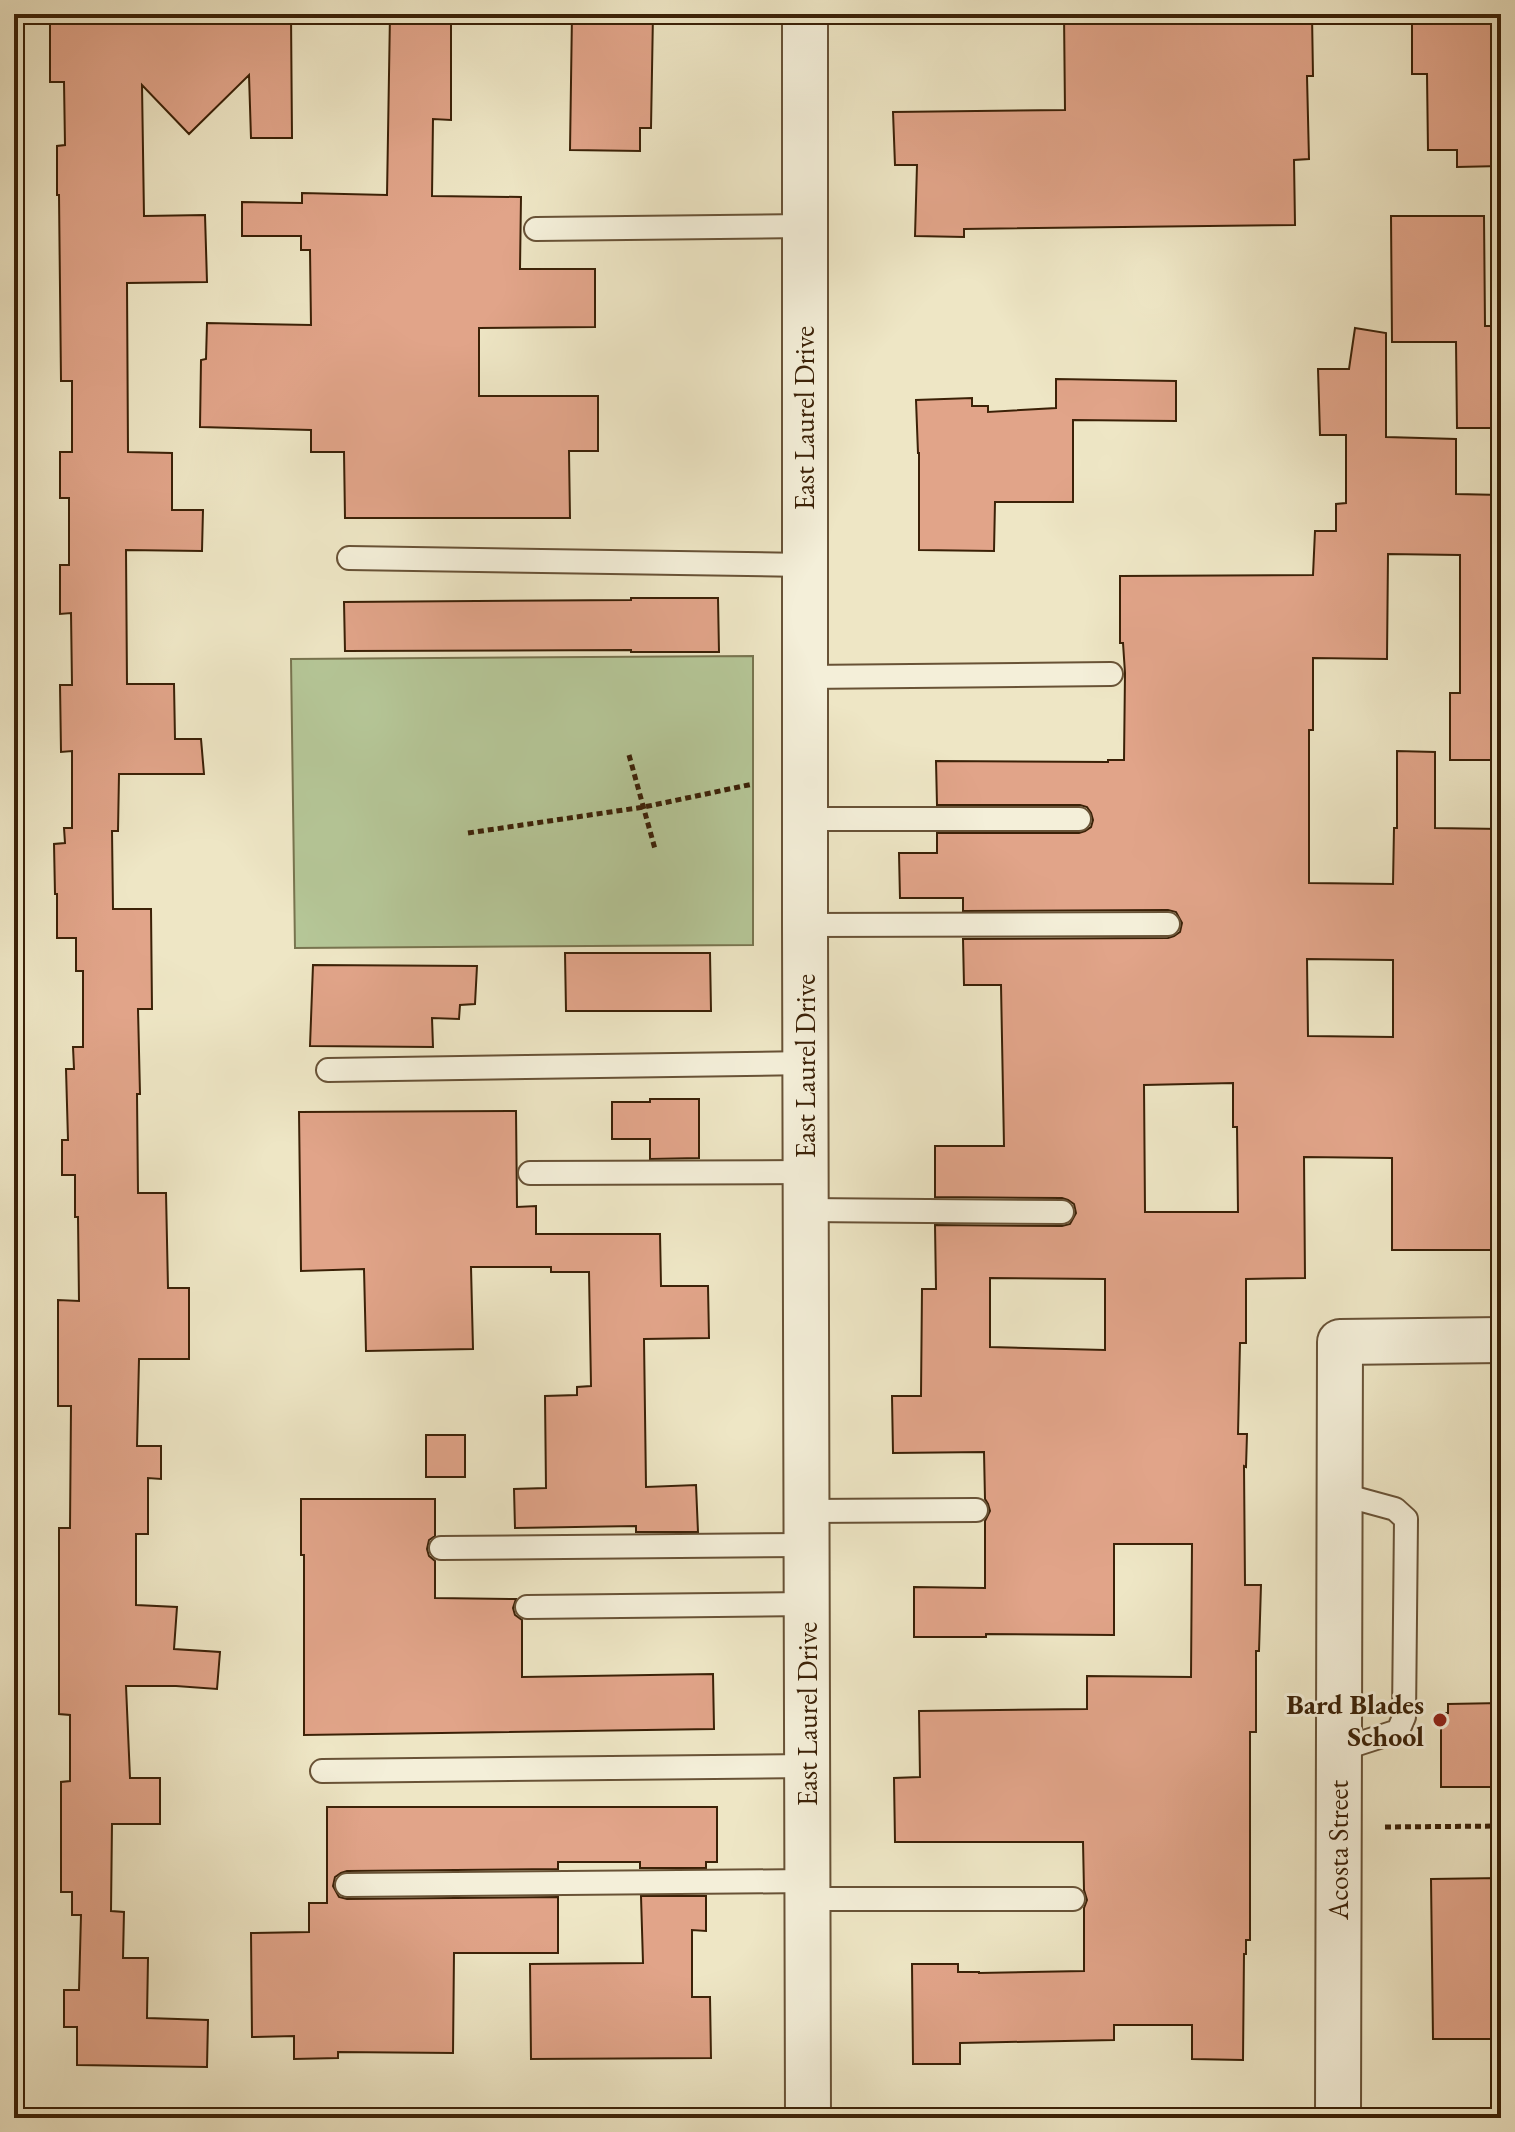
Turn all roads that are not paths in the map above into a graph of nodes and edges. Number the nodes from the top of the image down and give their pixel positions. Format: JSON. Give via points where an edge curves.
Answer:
{"nodes":[{"id":1,"x":805,"y":14,"type":"edge"},
{"id":2,"x":804,"y":226,"type":"junction"},
{"id":3,"x":536,"y":229,"type":"dead end"},
{"id":4,"x":349,"y":558,"type":"dead end"},
{"id":5,"x":805,"y":565,"type":"junction"},
{"id":6,"x":1111,"y":674,"type":"dead end"},
{"id":7,"x":805,"y":677,"type":"junction"},
{"id":8,"x":805,"y":819,"type":"junction"},
{"id":9,"x":1079,"y":819,"type":"dead end"},
{"id":10,"x":1168,"y":924,"type":"dead end"},
{"id":11,"x":805,"y":925,"type":"junction"},
{"id":12,"x":807,"y":1063,"type":"junction"},
{"id":13,"x":328,"y":1070,"type":"dead end"},
{"id":14,"x":530,"y":1173,"type":"dead end"},
{"id":15,"x":806,"y":1191,"type":"junction"},
{"id":16,"x":1062,"y":1212,"type":"dead end"},
{"id":17,"x":1501,"y":1340,"type":"edge"},
{"id":18,"x":1340,"y":1494,"type":"junction"},
{"id":19,"x":976,"y":1510,"type":"dead end"},
{"id":20,"x":806,"y":1528,"type":"junction"},
{"id":21,"x":441,"y":1548,"type":"dead end"},
{"id":22,"x":807,"y":1604,"type":"junction"},
{"id":23,"x":527,"y":1607,"type":"dead end"},
{"id":24,"x":1339,"y":1750,"type":"junction"},
{"id":25,"x":808,"y":1766,"type":"junction"},
{"id":26,"x":322,"y":1771,"type":"dead end"},
{"id":27,"x":347,"y":1885,"type":"dead end"},
{"id":28,"x":807,"y":1890,"type":"junction"},
{"id":29,"x":1073,"y":1899,"type":"dead end"},
{"id":30,"x":808,"y":2118,"type":"edge"},
{"id":31,"x":1338,"y":2118,"type":"edge"}],
"edges":[{"from":1,"to":2,"type":"street","name":"East Laurel Drive"},
{"from":2,"to":3,"type":"lane"},
{"from":2,"to":5,"type":"street","name":"East Laurel Drive"},
{"from":4,"to":5,"type":"lane"},
{"from":5,"to":7,"type":"street","name":"East Laurel Drive"},
{"from":6,"to":7,"type":"lane"},
{"from":7,"to":8,"type":"street","name":"East Laurel Drive"},
{"from":8,"to":9,"type":"lane"},
{"from":8,"to":11,"type":"street","name":"East Laurel Drive"},
{"from":10,"to":11,"type":"lane"},
{"from":11,"to":12,"type":"street","name":"East Laurel Drive"},
{"from":12,"to":13,"type":"lane"},
{"from":12,"to":15,"type":"street","name":"East Laurel Drive"},
{"from":14,"to":15,"type":"lane"},
{"from":15,"to":16,"type":"lane"},
{"from":15,"to":20,"type":"street","name":"East Laurel Drive"},
{"from":17,"to":18,"type":"street","name":"Acosta Street","via":[[1340,1342]]},
{"from":18,"to":24,"type":"street","name":"Acosta Street"},
{"from":18,"to":24,"type":"lane","via":[[1395,1509],[1406,1519],[1402,1724],[1398,1731]]},
{"from":19,"to":20,"type":"lane"},
{"from":20,"to":21,"type":"lane"},
{"from":20,"to":22,"type":"street","name":"East Laurel Drive"},
{"from":22,"to":23,"type":"lane"},
{"from":22,"to":25,"type":"street","name":"East Laurel Drive"},
{"from":24,"to":31,"type":"street","name":"Acosta Street"},
{"from":25,"to":26,"type":"lane"},
{"from":25,"to":28,"type":"street","name":"East Laurel Drive"},
{"from":27,"to":28,"type":"lane"},
{"from":28,"to":29,"type":"lane"},
{"from":28,"to":30,"type":"street","name":"East Laurel Drive"}]}
